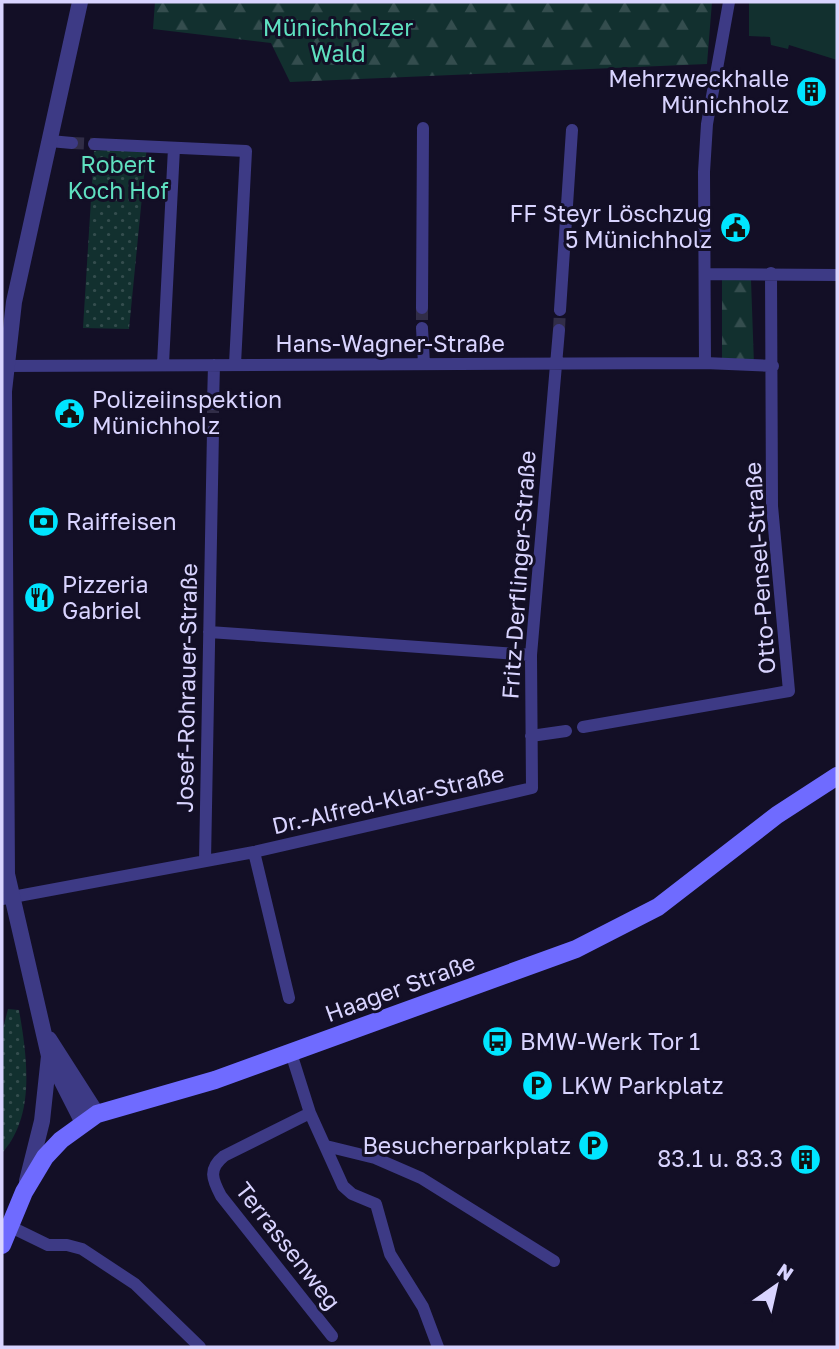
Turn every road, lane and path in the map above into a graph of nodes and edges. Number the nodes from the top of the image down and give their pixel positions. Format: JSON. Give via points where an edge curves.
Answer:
{"nodes":[{"id":1,"x":79,"y":2,"type":"edge"},
{"id":2,"x":729,"y":2,"type":"edge"},
{"id":3,"x":422,"y":128,"type":"dead end"},
{"id":4,"x":572,"y":130,"type":"dead end"},
{"id":5,"x":50,"y":141,"type":"junction"},
{"id":6,"x":72,"y":143,"type":"tunnel mouth"},
{"id":7,"x":94,"y":144,"type":"tunnel mouth"},
{"id":8,"x":174,"y":148,"type":"junction"},
{"id":9,"x":771,"y":273,"type":"junction"},
{"id":10,"x":706,"y":274,"type":"junction"},
{"id":11,"x":837,"y":275,"type":"edge"},
{"id":12,"x":422,"y":308,"type":"tunnel mouth"},
{"id":13,"x":560,"y":310,"type":"tunnel mouth"},
{"id":14,"x":422,"y":328,"type":"tunnel mouth"},
{"id":15,"x":559,"y":330,"type":"tunnel mouth"},
{"id":16,"x":705,"y":363,"type":"junction"},
{"id":17,"x":163,"y":364,"type":"junction"},
{"id":18,"x":235,"y":364,"type":"junction"},
{"id":19,"x":424,"y":364,"type":"junction"},
{"id":20,"x":214,"y":365,"type":"junction"},
{"id":21,"x":4,"y":366,"type":"edge"},
{"id":22,"x":557,"y":366,"type":"junction"},
{"id":23,"x":773,"y":366,"type":"junction"},
{"id":24,"x":213,"y":404,"type":"tunnel mouth"},
{"id":25,"x":213,"y":431,"type":"tunnel mouth"},
{"id":26,"x":2,"y":604,"type":"edge"},
{"id":27,"x":209,"y":632,"type":"junction"},
{"id":28,"x":531,"y":655,"type":"junction"},
{"id":29,"x":583,"y":727,"type":"dead end"},
{"id":30,"x":566,"y":731,"type":"dead end"},
{"id":31,"x":531,"y":736,"type":"junction"},
{"id":32,"x":837,"y":776,"type":"edge"},
{"id":33,"x":532,"y":788,"type":"joint"},
{"id":34,"x":254,"y":852,"type":"junction"},
{"id":35,"x":205,"y":861,"type":"junction"},
{"id":36,"x":7,"y":899,"type":"edge"},
{"id":37,"x":289,"y":998,"type":"dead end"},
{"id":38,"x":47,"y":1035,"type":"junction"},
{"id":39,"x":291,"y":1053,"type":"junction"},
{"id":40,"x":49,"y":1056,"type":"junction"},
{"id":41,"x":310,"y":1113,"type":"junction"},
{"id":42,"x":90,"y":1118,"type":"junction"},
{"id":43,"x":326,"y":1146,"type":"junction"},
{"id":44,"x":24,"y":1192,"type":"junction"},
{"id":45,"x":9,"y":1226,"type":"junction"},
{"id":46,"x":2,"y":1245,"type":"edge"},
{"id":47,"x":554,"y":1261,"type":"dead end"},
{"id":48,"x":332,"y":1336,"type":"dead end"},
{"id":49,"x":200,"y":1347,"type":"edge"},
{"id":50,"x":438,"y":1347,"type":"edge"}],
"edges":[{"from":1,"to":5,"type":"street"},
{"from":2,"to":10,"type":"street","via":[[708,124]]},
{"from":3,"to":12,"type":"street"},
{"from":4,"to":13,"type":"street"},
{"from":5,"to":6,"type":"street"},
{"from":5,"to":21,"type":"street"},
{"from":7,"to":8,"type":"street"},
{"from":8,"to":17,"type":"street"},
{"from":8,"to":18,"type":"street","via":[[246,151]]},
{"from":9,"to":10,"type":"street"},
{"from":9,"to":11,"type":"street"},
{"from":9,"to":23,"type":"street","name":"Otto-Pensel-Straße"},
{"from":10,"to":16,"type":"street"},
{"from":14,"to":19,"type":"street"},
{"from":15,"to":22,"type":"street","name":"Fritz-Derflinger-Straße"},
{"from":16,"to":22,"type":"street","name":"Hans-Wagner-Straße"},
{"from":16,"to":23,"type":"street","name":"Hans-Wagner-Straße"},
{"from":17,"to":20,"type":"street","name":"Hans-Wagner-Straße"},
{"from":17,"to":21,"type":"street","name":"Hans-Wagner-Straße"},
{"from":18,"to":19,"type":"street","name":"Hans-Wagner-Straße"},
{"from":18,"to":20,"type":"street","name":"Hans-Wagner-Straße"},
{"from":19,"to":22,"type":"street","name":"Hans-Wagner-Straße"},
{"from":20,"to":24,"type":"street"},
{"from":21,"to":26,"type":"street"},
{"from":22,"to":28,"type":"street","name":"Fritz-Derflinger-Straße"},
{"from":23,"to":29,"type":"street","name":"Otto-Pensel-Straße","via":[[772,506],[789,691]]},
{"from":25,"to":27,"type":"street","name":"Josef-Rohrauer-Straße"},
{"from":26,"to":36,"type":"street"},
{"from":27,"to":28,"type":"street"},
{"from":27,"to":35,"type":"street","name":"Josef-Rohrauer-Straße"},
{"from":28,"to":31,"type":"street","name":"Fritz-Derflinger-Straße"},
{"from":30,"to":31,"type":"street"},
{"from":31,"to":33,"type":"street","name":"Fritz-Derflinger-Straße"},
{"from":32,"to":39,"type":"main road","name":"Haager Straße","via":[[777,815],[687,887],[626,926],[525,969]]},
{"from":33,"to":34,"type":"street","name":"Dr.-Alfred-Klar-Straße"},
{"from":34,"to":35,"type":"street","name":"Dr.-Alfred-Klar-Straße"},
{"from":34,"to":37,"type":"street","name":"Dr.-Alfred-Klar-Straße"},
{"from":35,"to":36,"type":"street","name":"Dr.-Alfred-Klar-Straße"},
{"from":36,"to":38,"type":"street"},
{"from":38,"to":40,"type":"street"},
{"from":38,"to":42,"type":"street"},
{"from":39,"to":41,"type":"street"},
{"from":39,"to":42,"type":"main road","name":"Haager Straße"},
{"from":40,"to":42,"type":"street"},
{"from":40,"to":44,"type":"street","via":[[43,1121]]},
{"from":41,"to":43,"type":"street"},
{"from":41,"to":48,"type":"street","name":"Terrassenweg","via":[[224,1156],[214,1164],[212,1177],[221,1196]]},
{"from":42,"to":44,"type":"main road","name":"Haager Straße","via":[[45,1157]]},
{"from":43,"to":47,"type":"street","via":[[375,1158],[421,1178]]},
{"from":43,"to":50,"type":"street","via":[[343,1186],[376,1204],[390,1254],[423,1307]]},
{"from":44,"to":45,"type":"main road","name":"Haager Straße"},
{"from":45,"to":46,"type":"main road","name":"Haager Straße"},
{"from":45,"to":49,"type":"street","via":[[48,1245],[82,1250],[135,1284]]}]}
